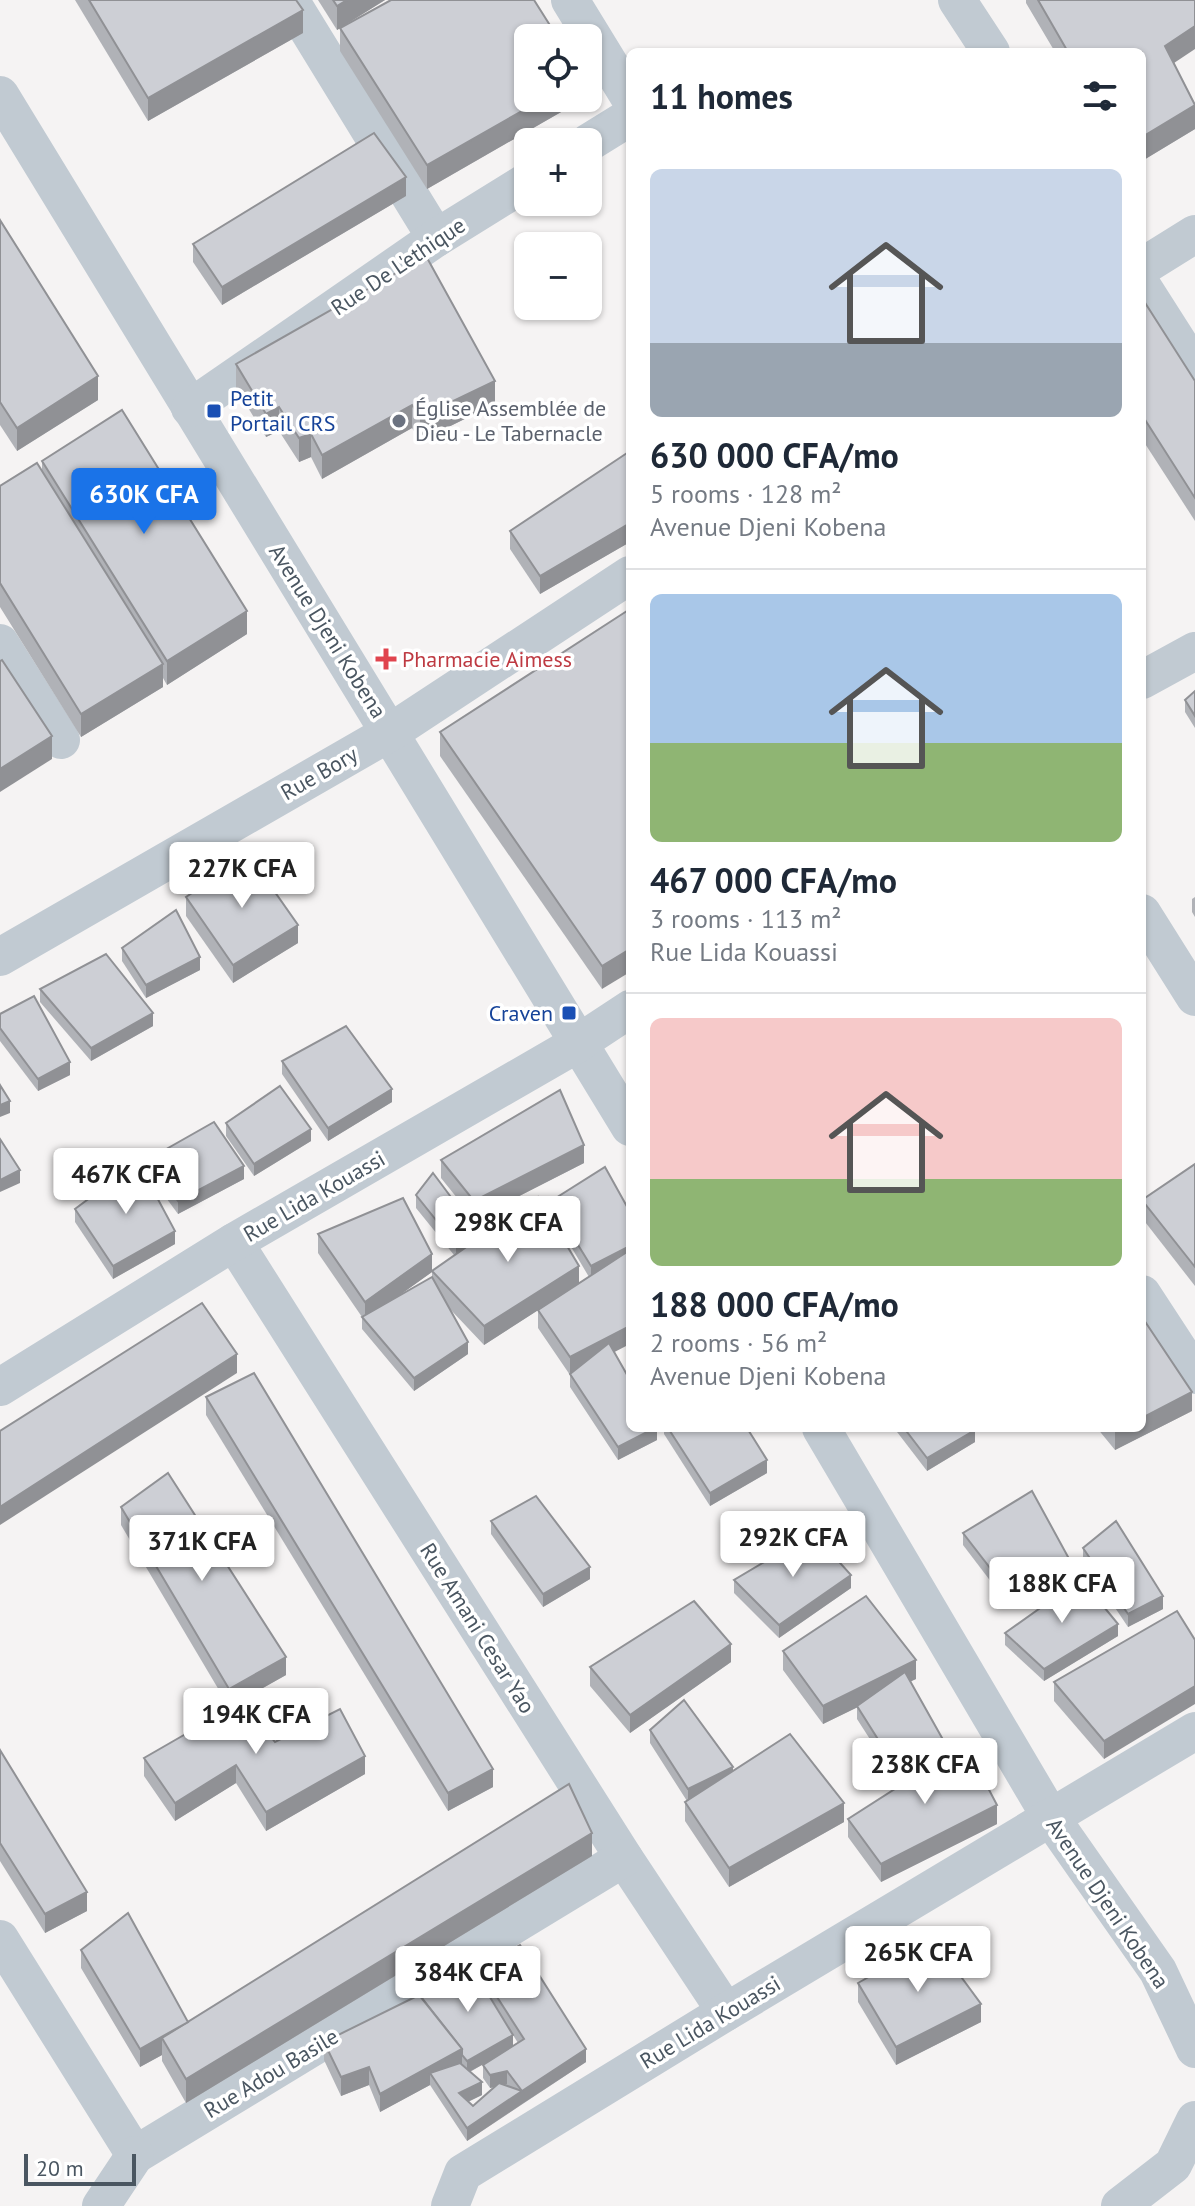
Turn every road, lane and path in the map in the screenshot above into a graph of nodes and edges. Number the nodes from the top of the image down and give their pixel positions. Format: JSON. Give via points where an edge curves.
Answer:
{"nodes":[{"id":1,"x":290,"y":0,"type":"edge"},
{"id":2,"x":570,"y":0,"type":"edge"},
{"id":3,"x":957,"y":0,"type":"edge"},
{"id":4,"x":988,"y":48,"type":"edge"},
{"id":5,"x":626,"y":91,"type":"edge"},
{"id":6,"x":0,"y":95,"type":"edge"},
{"id":7,"x":626,"y":119,"type":"edge"},
{"id":8,"x":602,"y":134,"type":"edge"},
{"id":9,"x":514,"y":190,"type":"edge"},
{"id":10,"x":1195,"y":234,"type":"edge"},
{"id":11,"x":436,"y":238,"type":"junction"},
{"id":12,"x":1146,"y":265,"type":"edge"},
{"id":13,"x":1146,"y":292,"type":"edge"},
{"id":14,"x":1195,"y":369,"type":"edge"},
{"id":15,"x":190,"y":408,"type":"junction"},
{"id":16,"x":626,"y":578,"type":"edge"},
{"id":17,"x":0,"y":643,"type":"edge"},
{"id":18,"x":1195,"y":651,"type":"edge"},
{"id":19,"x":1146,"y":678,"type":"edge"},
{"id":20,"x":391,"y":732,"type":"junction"},
{"id":21,"x":61,"y":740,"type":"dead end"},
{"id":22,"x":1146,"y":919,"type":"edge"},
{"id":23,"x":0,"y":957,"type":"edge"},
{"id":24,"x":1195,"y":997,"type":"edge"},
{"id":25,"x":626,"y":1012,"type":"edge"},
{"id":26,"x":577,"y":1044,"type":"junction"},
{"id":27,"x":626,"y":1121,"type":"edge"},
{"id":28,"x":234,"y":1242,"type":"junction"},
{"id":29,"x":1146,"y":1300,"type":"edge"},
{"id":30,"x":1195,"y":1375,"type":"edge"},
{"id":31,"x":0,"y":1387,"type":"edge"},
{"id":32,"x":823,"y":1432,"type":"edge"},
{"id":33,"x":1195,"y":1731,"type":"edge"},
{"id":34,"x":1051,"y":1818,"type":"junction"},
{"id":35,"x":624,"y":1858,"type":"junction"},
{"id":36,"x":0,"y":1939,"type":"edge"},
{"id":37,"x":1177,"y":1973,"type":"edge"},
{"id":38,"x":726,"y":2012,"type":"junction"},
{"id":39,"x":1195,"y":2049,"type":"edge"},
{"id":40,"x":1195,"y":2120,"type":"edge"},
{"id":41,"x":135,"y":2155,"type":"junction"},
{"id":42,"x":101,"y":2206,"type":"edge"},
{"id":43,"x":450,"y":2206,"type":"edge"},
{"id":44,"x":1120,"y":2206,"type":"edge"}],
"edges":[{"from":1,"to":11,"type":"street"},
{"from":2,"to":5,"type":"street"},
{"from":3,"to":4,"type":"street"},
{"from":6,"to":15,"type":"street","name":"Avenue Djeni Kobena"},
{"from":7,"to":8,"type":"street"},
{"from":9,"to":11,"type":"street","name":"Rue De L'ethique"},
{"from":10,"to":12,"type":"street"},
{"from":11,"to":15,"type":"street","name":"Rue De L'ethique"},
{"from":13,"to":14,"type":"street"},
{"from":15,"to":20,"type":"street","name":"Avenue Djeni Kobena"},
{"from":16,"to":20,"type":"street","name":"Rue Bory"},
{"from":17,"to":21,"type":"street"},
{"from":18,"to":19,"type":"street"},
{"from":20,"to":23,"type":"street","name":"Rue Bory"},
{"from":20,"to":26,"type":"street","name":"Avenue Djeni Kobena"},
{"from":22,"to":24,"type":"street"},
{"from":25,"to":26,"type":"street","name":"Rue Lida Kouassi"},
{"from":26,"to":27,"type":"street","name":"Avenue Djeni Kobena"},
{"from":26,"to":28,"type":"street","name":"Rue Lida Kouassi"},
{"from":28,"to":31,"type":"street","name":"Rue Lida Kouassi"},
{"from":28,"to":35,"type":"street","name":"Rue Amani Cesar Yao"},
{"from":29,"to":30,"type":"street"},
{"from":32,"to":34,"type":"street","name":"Avenue Djeni Kobena"},
{"from":33,"to":34,"type":"street","name":"Rue Lida Kouassi"},
{"from":34,"to":37,"type":"street","name":"Avenue Djeni Kobena"},
{"from":34,"to":38,"type":"street","name":"Rue Lida Kouassi"},
{"from":35,"to":38,"type":"street","name":"Rue Amani Cesar Yao"},
{"from":35,"to":41,"type":"street","name":"Rue Adou Basile"},
{"from":36,"to":41,"type":"street"},
{"from":37,"to":39,"type":"street","name":"Avenue Djeni Kobena"},
{"from":38,"to":43,"type":"street","name":"Rue Lida Kouassi","via":[[463,2173]]},
{"from":40,"to":44,"type":"street","via":[[1173,2165]]},
{"from":41,"to":42,"type":"street"}]}
